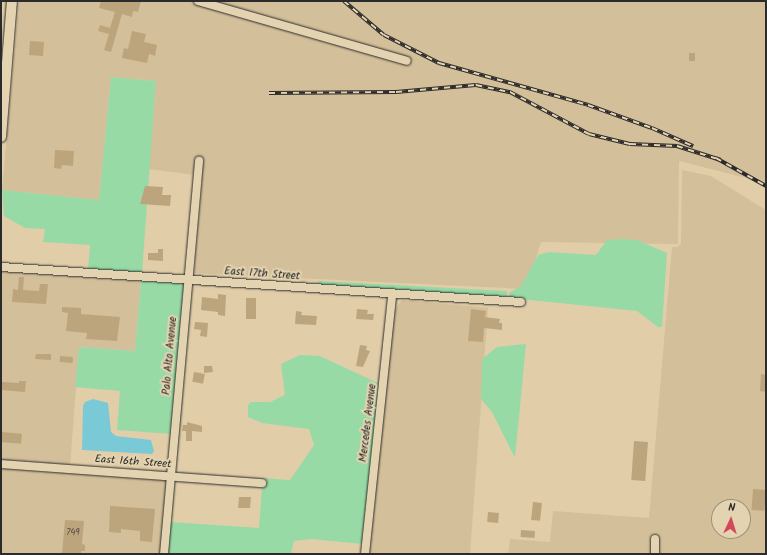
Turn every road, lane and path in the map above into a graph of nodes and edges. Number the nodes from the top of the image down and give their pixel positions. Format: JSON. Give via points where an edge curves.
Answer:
{"nodes":[{"id":1,"x":12,"y":1,"type":"edge"},
{"id":2,"x":198,"y":1,"type":"edge"},
{"id":3,"x":407,"y":61,"type":"dead end"},
{"id":4,"x":1,"y":137,"type":"edge"},
{"id":5,"x":199,"y":161,"type":"dead end"},
{"id":6,"x":1,"y":267,"type":"edge"},
{"id":7,"x":188,"y":280,"type":"junction"},
{"id":8,"x":392,"y":295,"type":"junction"},
{"id":9,"x":521,"y":302,"type":"dead end"},
{"id":10,"x":1,"y":464,"type":"edge"},
{"id":11,"x":172,"y":475,"type":"junction"},
{"id":12,"x":262,"y":483,"type":"dead end"},
{"id":13,"x":654,"y":539,"type":"dead end"},
{"id":14,"x":164,"y":554,"type":"edge"},
{"id":15,"x":365,"y":554,"type":"edge"},
{"id":16,"x":655,"y":554,"type":"edge"}],
"edges":[{"from":1,"to":4,"type":"main road"},
{"from":2,"to":3,"type":"street"},
{"from":5,"to":7,"type":"street","name":"Palo Alto Avenue"},
{"from":6,"to":7,"type":"street","name":"East 17th Street"},
{"from":7,"to":8,"type":"street","name":"East 17th Street"},
{"from":7,"to":11,"type":"street","name":"Palo Alto Avenue"},
{"from":8,"to":9,"type":"street","name":"East 17th Street"},
{"from":8,"to":15,"type":"street","name":"Mercedes Avenue"},
{"from":10,"to":11,"type":"street","name":"East 16th Street"},
{"from":11,"to":12,"type":"street","name":"East 16th Street"},
{"from":11,"to":14,"type":"street","name":"Palo Alto Avenue"},
{"from":13,"to":16,"type":"street"}]}
